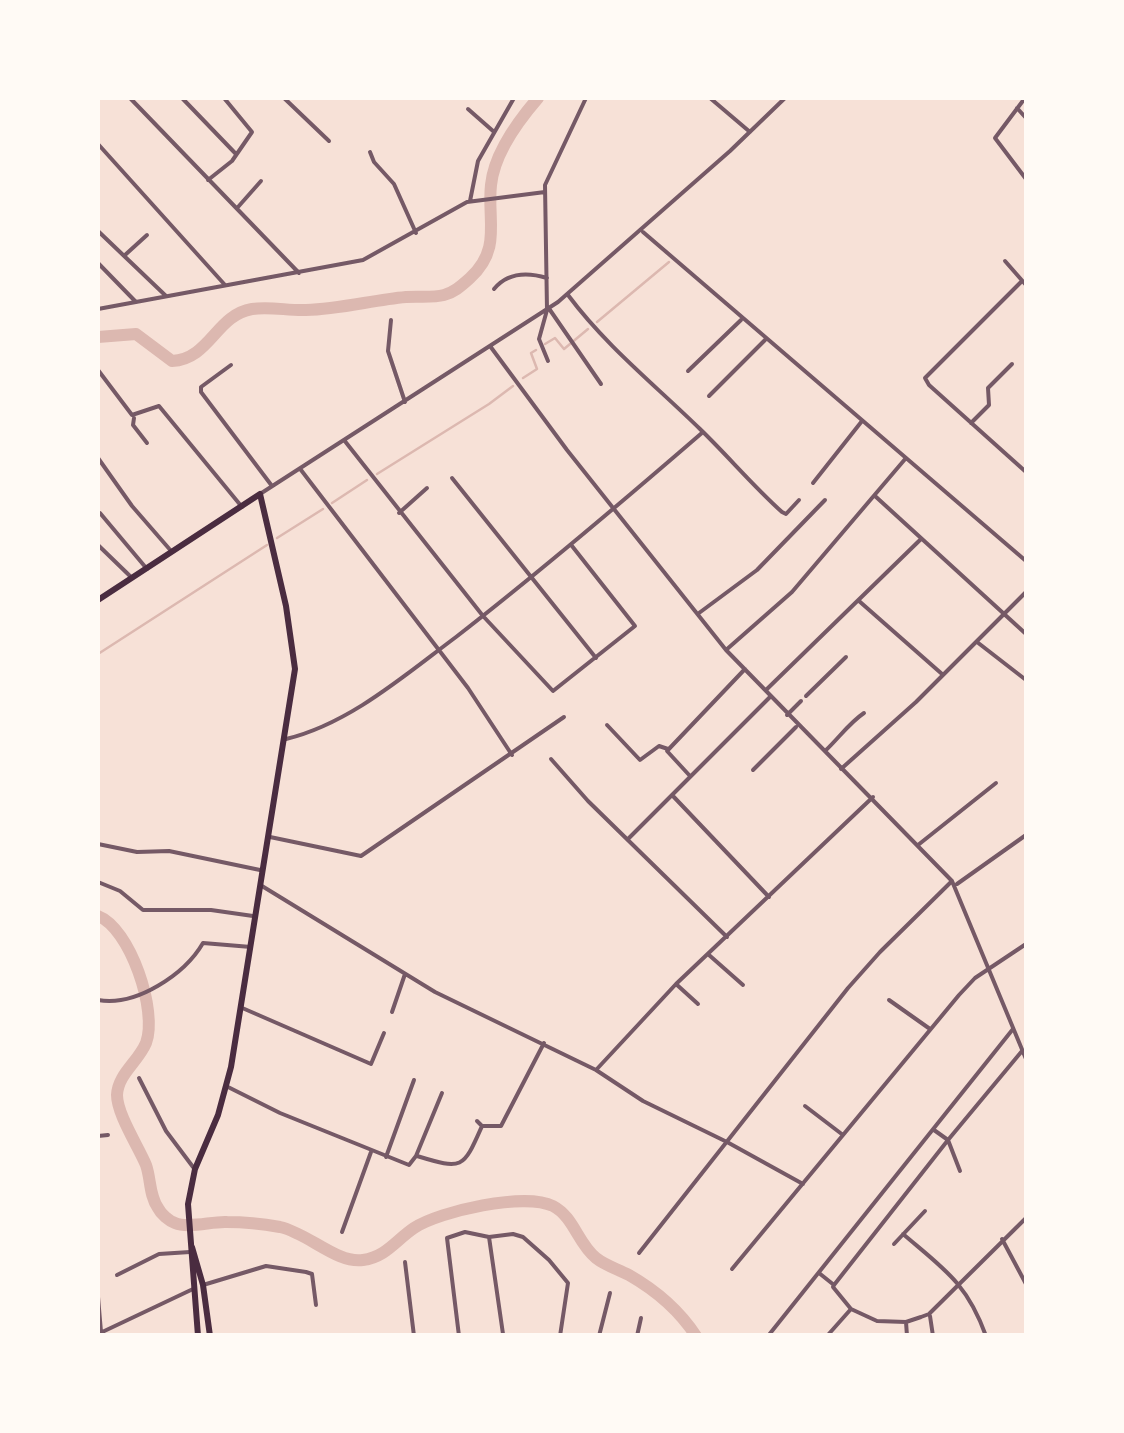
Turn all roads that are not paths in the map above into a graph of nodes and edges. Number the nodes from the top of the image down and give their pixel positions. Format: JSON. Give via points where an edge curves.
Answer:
{"nodes":[{"id":1,"x":130,"y":98,"type":"edge"},
{"id":2,"x":182,"y":98,"type":"edge"},
{"id":3,"x":224,"y":98,"type":"edge"},
{"id":4,"x":284,"y":98,"type":"edge"},
{"id":5,"x":514,"y":98,"type":"edge"},
{"id":6,"x":586,"y":98,"type":"edge"},
{"id":7,"x":710,"y":98,"type":"edge"},
{"id":8,"x":785,"y":98,"type":"edge"},
{"id":9,"x":1026,"y":98,"type":"edge"},
{"id":10,"x":1017,"y":108,"type":"junction"},
{"id":11,"x":468,"y":109,"type":"dead end"},
{"id":12,"x":1026,"y":118,"type":"edge"},
{"id":13,"x":493,"y":131,"type":"junction"},
{"id":14,"x":750,"y":132,"type":"junction"},
{"id":15,"x":329,"y":142,"type":"dead end"},
{"id":16,"x":98,"y":144,"type":"edge"},
{"id":17,"x":370,"y":152,"type":"dead end"},
{"id":18,"x":235,"y":153,"type":"junction"},
{"id":19,"x":1026,"y":178,"type":"edge"},
{"id":20,"x":208,"y":180,"type":"junction"},
{"id":21,"x":261,"y":180,"type":"dead end"},
{"id":22,"x":544,"y":192,"type":"junction"},
{"id":23,"x":470,"y":201,"type":"junction"},
{"id":24,"x":238,"y":208,"type":"junction"},
{"id":25,"x":98,"y":231,"type":"edge"},
{"id":26,"x":641,"y":231,"type":"junction"},
{"id":27,"x":416,"y":233,"type":"junction"},
{"id":28,"x":147,"y":235,"type":"dead end"},
{"id":29,"x":124,"y":256,"type":"junction"},
{"id":30,"x":1005,"y":261,"type":"dead end"},
{"id":31,"x":98,"y":263,"type":"edge"},
{"id":32,"x":299,"y":273,"type":"junction"},
{"id":33,"x":547,"y":278,"type":"junction"},
{"id":34,"x":1024,"y":283,"type":"edge"},
{"id":35,"x":226,"y":286,"type":"junction"},
{"id":36,"x":494,"y":290,"type":"dead end"},
{"id":37,"x":568,"y":295,"type":"junction"},
{"id":38,"x":166,"y":296,"type":"junction"},
{"id":39,"x":135,"y":301,"type":"junction"},
{"id":40,"x":98,"y":309,"type":"edge"},
{"id":41,"x":548,"y":309,"type":"junction"},
{"id":42,"x":391,"y":320,"type":"dead end"},
{"id":43,"x":742,"y":320,"type":"junction"},
{"id":44,"x":765,"y":340,"type":"junction"},
{"id":45,"x":490,"y":346,"type":"junction"},
{"id":46,"x":548,"y":361,"type":"dead end"},
{"id":47,"x":1012,"y":364,"type":"dead end"},
{"id":48,"x":231,"y":365,"type":"dead end"},
{"id":49,"x":98,"y":370,"type":"edge"},
{"id":50,"x":688,"y":372,"type":"dead end"},
{"id":51,"x":601,"y":384,"type":"dead end"},
{"id":52,"x":708,"y":396,"type":"dead end"},
{"id":53,"x":404,"y":402,"type":"junction"},
{"id":54,"x":135,"y":417,"type":"junction"},
{"id":55,"x":862,"y":421,"type":"junction"},
{"id":56,"x":971,"y":423,"type":"junction"},
{"id":57,"x":703,"y":432,"type":"junction"},
{"id":58,"x":344,"y":440,"type":"junction"},
{"id":59,"x":148,"y":444,"type":"dead end"},
{"id":60,"x":98,"y":458,"type":"edge"},
{"id":61,"x":906,"y":458,"type":"junction"},
{"id":62,"x":100,"y":467,"type":"edge"},
{"id":63,"x":300,"y":468,"type":"junction"},
{"id":64,"x":1026,"y":472,"type":"edge"},
{"id":65,"x":452,"y":478,"type":"dead end"},
{"id":66,"x":813,"y":483,"type":"dead end"},
{"id":67,"x":272,"y":486,"type":"junction"},
{"id":68,"x":427,"y":488,"type":"dead end"},
{"id":69,"x":260,"y":494,"type":"junction"},
{"id":70,"x":874,"y":496,"type":"junction"},
{"id":71,"x":799,"y":500,"type":"dead end"},
{"id":72,"x":824,"y":500,"type":"dead end"},
{"id":73,"x":242,"y":508,"type":"junction"},
{"id":74,"x":616,"y":508,"type":"junction"},
{"id":75,"x":399,"y":513,"type":"junction"},
{"id":76,"x":100,"y":514,"type":"dead end"},
{"id":77,"x":921,"y":539,"type":"junction"},
{"id":78,"x":98,"y":545,"type":"edge"},
{"id":79,"x":572,"y":546,"type":"junction"},
{"id":80,"x":173,"y":553,"type":"junction"},
{"id":81,"x":1026,"y":560,"type":"edge"},
{"id":82,"x":147,"y":569,"type":"junction"},
{"id":83,"x":132,"y":578,"type":"junction"},
{"id":84,"x":530,"y":579,"type":"junction"},
{"id":85,"x":1026,"y":592,"type":"edge"},
{"id":86,"x":99,"y":598,"type":"edge"},
{"id":87,"x":859,"y":601,"type":"junction"},
{"id":88,"x":698,"y":614,"type":"junction"},
{"id":89,"x":1004,"y":614,"type":"junction"},
{"id":90,"x":483,"y":616,"type":"junction"},
{"id":91,"x":1026,"y":634,"type":"edge"},
{"id":92,"x":977,"y":642,"type":"junction"},
{"id":93,"x":439,"y":649,"type":"junction"},
{"id":94,"x":726,"y":650,"type":"junction"},
{"id":95,"x":596,"y":658,"type":"junction"},
{"id":96,"x":846,"y":658,"type":"dead end"},
{"id":97,"x":745,"y":669,"type":"junction"},
{"id":98,"x":942,"y":674,"type":"junction"},
{"id":99,"x":1026,"y":680,"type":"edge"},
{"id":100,"x":767,"y":689,"type":"junction"},
{"id":101,"x":771,"y":696,"type":"junction"},
{"id":102,"x":864,"y":713,"type":"dead end"},
{"id":103,"x":787,"y":714,"type":"junction"},
{"id":104,"x":564,"y":718,"type":"dead end"},
{"id":105,"x":608,"y":725,"type":"dead end"},
{"id":106,"x":797,"y":726,"type":"junction"},
{"id":107,"x":286,"y":739,"type":"junction"},
{"id":108,"x":668,"y":749,"type":"junction"},
{"id":109,"x":825,"y":752,"type":"junction"},
{"id":110,"x":512,"y":755,"type":"junction"},
{"id":111,"x":551,"y":759,"type":"dead end"},
{"id":112,"x":841,"y":769,"type":"junction"},
{"id":113,"x":753,"y":770,"type":"dead end"},
{"id":114,"x":690,"y":776,"type":"junction"},
{"id":115,"x":996,"y":783,"type":"dead end"},
{"id":116,"x":672,"y":795,"type":"junction"},
{"id":117,"x":872,"y":798,"type":"junction"},
{"id":118,"x":1026,"y":835,"type":"edge"},
{"id":119,"x":270,"y":836,"type":"junction"},
{"id":120,"x":629,"y":838,"type":"junction"},
{"id":121,"x":98,"y":844,"type":"edge"},
{"id":122,"x":918,"y":845,"type":"junction"},
{"id":123,"x":264,"y":871,"type":"junction"},
{"id":124,"x":98,"y":882,"type":"edge"},
{"id":125,"x":954,"y":883,"type":"junction"},
{"id":126,"x":262,"y":886,"type":"junction"},
{"id":127,"x":768,"y":897,"type":"junction"},
{"id":128,"x":256,"y":916,"type":"junction"},
{"id":129,"x":727,"y":937,"type":"junction"},
{"id":130,"x":1026,"y":944,"type":"edge"},
{"id":131,"x":251,"y":947,"type":"junction"},
{"id":132,"x":708,"y":954,"type":"junction"},
{"id":133,"x":990,"y":969,"type":"junction"},
{"id":134,"x":405,"y":974,"type":"junction"},
{"id":135,"x":676,"y":984,"type":"junction"},
{"id":136,"x":743,"y":985,"type":"dead end"},
{"id":137,"x":98,"y":1000,"type":"edge"},
{"id":138,"x":889,"y":1000,"type":"dead end"},
{"id":139,"x":698,"y":1004,"type":"dead end"},
{"id":140,"x":240,"y":1007,"type":"junction"},
{"id":141,"x":392,"y":1012,"type":"dead end"},
{"id":142,"x":930,"y":1029,"type":"junction"},
{"id":143,"x":1013,"y":1029,"type":"junction"},
{"id":144,"x":384,"y":1032,"type":"dead end"},
{"id":145,"x":1026,"y":1036,"type":"edge"},
{"id":146,"x":1019,"y":1042,"type":"junction"},
{"id":147,"x":544,"y":1044,"type":"junction"},
{"id":148,"x":1023,"y":1050,"type":"junction"},
{"id":149,"x":1026,"y":1059,"type":"edge"},
{"id":150,"x":596,"y":1070,"type":"junction"},
{"id":151,"x":138,"y":1078,"type":"dead end"},
{"id":152,"x":414,"y":1080,"type":"dead end"},
{"id":153,"x":226,"y":1086,"type":"junction"},
{"id":154,"x":442,"y":1093,"type":"dead end"},
{"id":155,"x":805,"y":1106,"type":"dead end"},
{"id":156,"x":477,"y":1121,"type":"dead end"},
{"id":157,"x":482,"y":1126,"type":"junction"},
{"id":158,"x":934,"y":1130,"type":"junction"},
{"id":159,"x":108,"y":1135,"type":"dead end"},
{"id":160,"x":843,"y":1135,"type":"junction"},
{"id":161,"x":98,"y":1136,"type":"edge"},
{"id":162,"x":948,"y":1140,"type":"junction"},
{"id":163,"x":727,"y":1142,"type":"junction"},
{"id":164,"x":371,"y":1152,"type":"junction"},
{"id":165,"x":416,"y":1156,"type":"junction"},
{"id":166,"x":386,"y":1157,"type":"junction"},
{"id":167,"x":194,"y":1169,"type":"junction"},
{"id":168,"x":960,"y":1170,"type":"dead end"},
{"id":169,"x":803,"y":1184,"type":"junction"},
{"id":170,"x":926,"y":1211,"type":"dead end"},
{"id":171,"x":1026,"y":1218,"type":"edge"},
{"id":172,"x":342,"y":1232,"type":"dead end"},
{"id":173,"x":904,"y":1234,"type":"junction"},
{"id":174,"x":490,"y":1237,"type":"junction"},
{"id":175,"x":1002,"y":1240,"type":"junction"},
{"id":176,"x":894,"y":1244,"type":"dead end"},
{"id":177,"x":192,"y":1250,"type":"junction"},
{"id":178,"x":639,"y":1252,"type":"dead end"},
{"id":179,"x":405,"y":1262,"type":"dead end"},
{"id":180,"x":732,"y":1269,"type":"dead end"},
{"id":181,"x":117,"y":1274,"type":"dead end"},
{"id":182,"x":819,"y":1274,"type":"junction"},
{"id":183,"x":959,"y":1283,"type":"junction"},
{"id":184,"x":1026,"y":1284,"type":"edge"},
{"id":185,"x":203,"y":1285,"type":"junction"},
{"id":186,"x":834,"y":1285,"type":"junction"},
{"id":187,"x":193,"y":1289,"type":"junction"},
{"id":188,"x":610,"y":1293,"type":"dead end"},
{"id":189,"x":98,"y":1297,"type":"edge"},
{"id":190,"x":316,"y":1305,"type":"dead end"},
{"id":191,"x":851,"y":1309,"type":"junction"},
{"id":192,"x":929,"y":1314,"type":"junction"},
{"id":193,"x":640,"y":1318,"type":"dead end"},
{"id":194,"x":906,"y":1322,"type":"junction"},
{"id":195,"x":99,"y":1333,"type":"edge"},
{"id":196,"x":503,"y":1334,"type":"edge"},
{"id":197,"x":481,"y":1335,"type":"edge"},
{"id":198,"x":198,"y":1336,"type":"edge"},
{"id":199,"x":210,"y":1336,"type":"edge"},
{"id":200,"x":414,"y":1336,"type":"edge"},
{"id":201,"x":459,"y":1336,"type":"edge"},
{"id":202,"x":470,"y":1336,"type":"edge"},
{"id":203,"x":533,"y":1336,"type":"edge"},
{"id":204,"x":560,"y":1336,"type":"edge"},
{"id":205,"x":599,"y":1336,"type":"edge"},
{"id":206,"x":637,"y":1336,"type":"edge"},
{"id":207,"x":768,"y":1336,"type":"edge"},
{"id":208,"x":828,"y":1336,"type":"edge"},
{"id":209,"x":907,"y":1336,"type":"edge"},
{"id":210,"x":933,"y":1336,"type":"edge"},
{"id":211,"x":986,"y":1336,"type":"edge"}],
"edges":[{"from":1,"to":20,"type":"street"},
{"from":2,"to":18,"type":"street"},
{"from":3,"to":18,"type":"street","via":[[252,132]]},
{"from":4,"to":15,"type":"street"},
{"from":5,"to":13,"type":"street"},
{"from":6,"to":22,"type":"street"},
{"from":7,"to":14,"type":"street"},
{"from":8,"to":14,"type":"street"},
{"from":9,"to":10,"type":"street"},
{"from":10,"to":12,"type":"street"},
{"from":10,"to":19,"type":"street","via":[[995,138]]},
{"from":11,"to":13,"type":"street"},
{"from":13,"to":23,"type":"street","via":[[478,160]]},
{"from":14,"to":26,"type":"street"},
{"from":16,"to":35,"type":"street"},
{"from":17,"to":27,"type":"street","via":[[394,184]]},
{"from":18,"to":20,"type":"street"},
{"from":20,"to":24,"type":"street"},
{"from":21,"to":24,"type":"street"},
{"from":22,"to":23,"type":"street"},
{"from":22,"to":33,"type":"street"},
{"from":23,"to":27,"type":"street"},
{"from":24,"to":32,"type":"street"},
{"from":25,"to":29,"type":"street"},
{"from":26,"to":37,"type":"street"},
{"from":26,"to":43,"type":"street"},
{"from":27,"to":32,"type":"street","via":[[363,260]]},
{"from":28,"to":29,"type":"street"},
{"from":29,"to":38,"type":"street"},
{"from":30,"to":34,"type":"street"},
{"from":31,"to":39,"type":"street"},
{"from":32,"to":35,"type":"street"},
{"from":33,"to":36,"type":"street","via":[[520,274]]},
{"from":33,"to":41,"type":"street"},
{"from":34,"to":56,"type":"street","via":[[926,376]]},
{"from":35,"to":38,"type":"street"},
{"from":37,"to":41,"type":"street"},
{"from":37,"to":57,"type":"street","via":[[594,329]]},
{"from":38,"to":39,"type":"street"},
{"from":39,"to":40,"type":"street"},
{"from":41,"to":45,"type":"street"},
{"from":41,"to":46,"type":"street","via":[[539,339]]},
{"from":41,"to":51,"type":"street"},
{"from":42,"to":53,"type":"street","via":[[388,351]]},
{"from":43,"to":44,"type":"street"},
{"from":43,"to":50,"type":"street"},
{"from":44,"to":52,"type":"street"},
{"from":44,"to":55,"type":"street"},
{"from":45,"to":53,"type":"street"},
{"from":45,"to":74,"type":"street"},
{"from":47,"to":56,"type":"street","via":[[988,388],[989,406]]},
{"from":48,"to":67,"type":"street","via":[[201,392]]},
{"from":49,"to":54,"type":"street"},
{"from":53,"to":58,"type":"street"},
{"from":54,"to":59,"type":"street","via":[[133,425]]},
{"from":54,"to":73,"type":"street","via":[[159,406]]},
{"from":55,"to":61,"type":"street"},
{"from":55,"to":66,"type":"street"},
{"from":56,"to":64,"type":"street"},
{"from":57,"to":71,"type":"street","via":[[784,514]]},
{"from":57,"to":74,"type":"street"},
{"from":58,"to":63,"type":"street"},
{"from":58,"to":75,"type":"street"},
{"from":60,"to":62,"type":"street"},
{"from":61,"to":70,"type":"street"},
{"from":61,"to":81,"type":"street"},
{"from":62,"to":80,"type":"street"},
{"from":63,"to":67,"type":"street"},
{"from":63,"to":93,"type":"street"},
{"from":65,"to":84,"type":"street"},
{"from":67,"to":69,"type":"street"},
{"from":68,"to":75,"type":"street"},
{"from":69,"to":73,"type":"main road"},
{"from":69,"to":107,"type":"main road","via":[[295,658]]},
{"from":70,"to":77,"type":"street"},
{"from":70,"to":94,"type":"street","via":[[792,592]]},
{"from":72,"to":88,"type":"street","via":[[757,570]]},
{"from":73,"to":80,"type":"main road"},
{"from":74,"to":79,"type":"street"},
{"from":74,"to":88,"type":"street"},
{"from":75,"to":90,"type":"street"},
{"from":76,"to":82,"type":"street"},
{"from":77,"to":87,"type":"street"},
{"from":77,"to":89,"type":"street"},
{"from":78,"to":83,"type":"street"},
{"from":79,"to":84,"type":"street"},
{"from":79,"to":95,"type":"street","via":[[634,626]]},
{"from":80,"to":82,"type":"main road"},
{"from":82,"to":83,"type":"main road"},
{"from":83,"to":86,"type":"main road"},
{"from":84,"to":90,"type":"street"},
{"from":84,"to":95,"type":"street"},
{"from":85,"to":89,"type":"street"},
{"from":87,"to":98,"type":"street"},
{"from":87,"to":100,"type":"street"},
{"from":88,"to":94,"type":"street"},
{"from":89,"to":91,"type":"street"},
{"from":89,"to":92,"type":"street"},
{"from":90,"to":93,"type":"street"},
{"from":90,"to":95,"type":"street","via":[[551,691]]},
{"from":92,"to":98,"type":"street"},
{"from":92,"to":99,"type":"street"},
{"from":93,"to":107,"type":"street","via":[[359,705]]},
{"from":93,"to":110,"type":"street"},
{"from":94,"to":97,"type":"street"},
{"from":96,"to":103,"type":"street"},
{"from":97,"to":100,"type":"street"},
{"from":97,"to":108,"type":"street"},
{"from":98,"to":112,"type":"street"},
{"from":100,"to":101,"type":"street"},
{"from":101,"to":103,"type":"street"},
{"from":101,"to":114,"type":"street"},
{"from":102,"to":109,"type":"street"},
{"from":103,"to":106,"type":"street"},
{"from":104,"to":110,"type":"street"},
{"from":105,"to":108,"type":"street","via":[[640,760],[660,746]]},
{"from":106,"to":109,"type":"street"},
{"from":106,"to":113,"type":"street"},
{"from":107,"to":119,"type":"main road"},
{"from":108,"to":114,"type":"street"},
{"from":109,"to":112,"type":"street"},
{"from":110,"to":119,"type":"street","via":[[361,856]]},
{"from":111,"to":120,"type":"street"},
{"from":112,"to":117,"type":"street"},
{"from":114,"to":116,"type":"street"},
{"from":115,"to":122,"type":"street"},
{"from":116,"to":120,"type":"street"},
{"from":116,"to":127,"type":"street"},
{"from":117,"to":122,"type":"street"},
{"from":117,"to":127,"type":"street"},
{"from":118,"to":125,"type":"street"},
{"from":119,"to":123,"type":"main road"},
{"from":120,"to":129,"type":"street"},
{"from":121,"to":123,"type":"street"},
{"from":122,"to":125,"type":"street"},
{"from":123,"to":126,"type":"main road"},
{"from":124,"to":128,"type":"street","via":[[143,910]]},
{"from":125,"to":133,"type":"street"},
{"from":125,"to":163,"type":"street","via":[[848,988]]},
{"from":126,"to":128,"type":"main road"},
{"from":126,"to":134,"type":"street"},
{"from":127,"to":129,"type":"street"},
{"from":128,"to":131,"type":"main road"},
{"from":129,"to":132,"type":"street"},
{"from":130,"to":133,"type":"street"},
{"from":131,"to":137,"type":"street","via":[[203,943],[197,956],[153,987],[116,1002]]},
{"from":131,"to":140,"type":"main road"},
{"from":132,"to":135,"type":"street"},
{"from":132,"to":136,"type":"street"},
{"from":133,"to":142,"type":"street"},
{"from":133,"to":143,"type":"street"},
{"from":134,"to":141,"type":"street"},
{"from":134,"to":147,"type":"street"},
{"from":135,"to":139,"type":"street"},
{"from":135,"to":150,"type":"street"},
{"from":138,"to":142,"type":"street"},
{"from":140,"to":144,"type":"street","via":[[371,1064]]},
{"from":140,"to":153,"type":"main road"},
{"from":142,"to":160,"type":"street"},
{"from":143,"to":146,"type":"street"},
{"from":143,"to":158,"type":"street"},
{"from":145,"to":146,"type":"street"},
{"from":146,"to":148,"type":"street"},
{"from":147,"to":150,"type":"street"},
{"from":147,"to":157,"type":"street","via":[[501,1126]]},
{"from":148,"to":149,"type":"street"},
{"from":148,"to":162,"type":"street"},
{"from":150,"to":163,"type":"street"},
{"from":151,"to":167,"type":"street"},
{"from":152,"to":166,"type":"street"},
{"from":153,"to":164,"type":"street"},
{"from":153,"to":167,"type":"main road"},
{"from":154,"to":165,"type":"street"},
{"from":155,"to":160,"type":"street"},
{"from":156,"to":157,"type":"street"},
{"from":157,"to":165,"type":"street","via":[[462,1164]]},
{"from":158,"to":162,"type":"street"},
{"from":158,"to":182,"type":"street"},
{"from":159,"to":161,"type":"street"},
{"from":160,"to":169,"type":"street"},
{"from":162,"to":168,"type":"street"},
{"from":162,"to":186,"type":"street"},
{"from":163,"to":169,"type":"street"},
{"from":163,"to":178,"type":"street"},
{"from":164,"to":166,"type":"street"},
{"from":164,"to":172,"type":"street"},
{"from":165,"to":166,"type":"street","via":[[410,1164]]},
{"from":167,"to":177,"type":"main road"},
{"from":169,"to":180,"type":"street"},
{"from":170,"to":173,"type":"street"},
{"from":171,"to":175,"type":"street"},
{"from":173,"to":176,"type":"street"},
{"from":173,"to":183,"type":"street"},
{"from":174,"to":196,"type":"street"},
{"from":174,"to":201,"type":"street","via":[[473,1232],[447,1238]]},
{"from":174,"to":204,"type":"street","via":[[523,1237],[565,1277]]},
{"from":175,"to":183,"type":"street"},
{"from":175,"to":184,"type":"street"},
{"from":177,"to":181,"type":"street","via":[[149,1258]]},
{"from":177,"to":185,"type":"main road"},
{"from":177,"to":187,"type":"main road"},
{"from":179,"to":200,"type":"street"},
{"from":182,"to":186,"type":"street"},
{"from":182,"to":207,"type":"street"},
{"from":183,"to":192,"type":"street"},
{"from":183,"to":211,"type":"street"},
{"from":185,"to":190,"type":"street","via":[[266,1266],[306,1272],[312,1274]]},
{"from":185,"to":199,"type":"main road"},
{"from":186,"to":191,"type":"street"},
{"from":187,"to":195,"type":"street"},
{"from":187,"to":198,"type":"main road"},
{"from":188,"to":205,"type":"street"},
{"from":189,"to":195,"type":"street"},
{"from":191,"to":194,"type":"street","via":[[877,1321]]},
{"from":191,"to":208,"type":"street"},
{"from":192,"to":194,"type":"street"},
{"from":192,"to":210,"type":"street"},
{"from":193,"to":206,"type":"street"},
{"from":194,"to":209,"type":"street"},
{"from":196,"to":197,"type":"street"},
{"from":196,"to":203,"type":"street"},
{"from":197,"to":202,"type":"street"}]}
